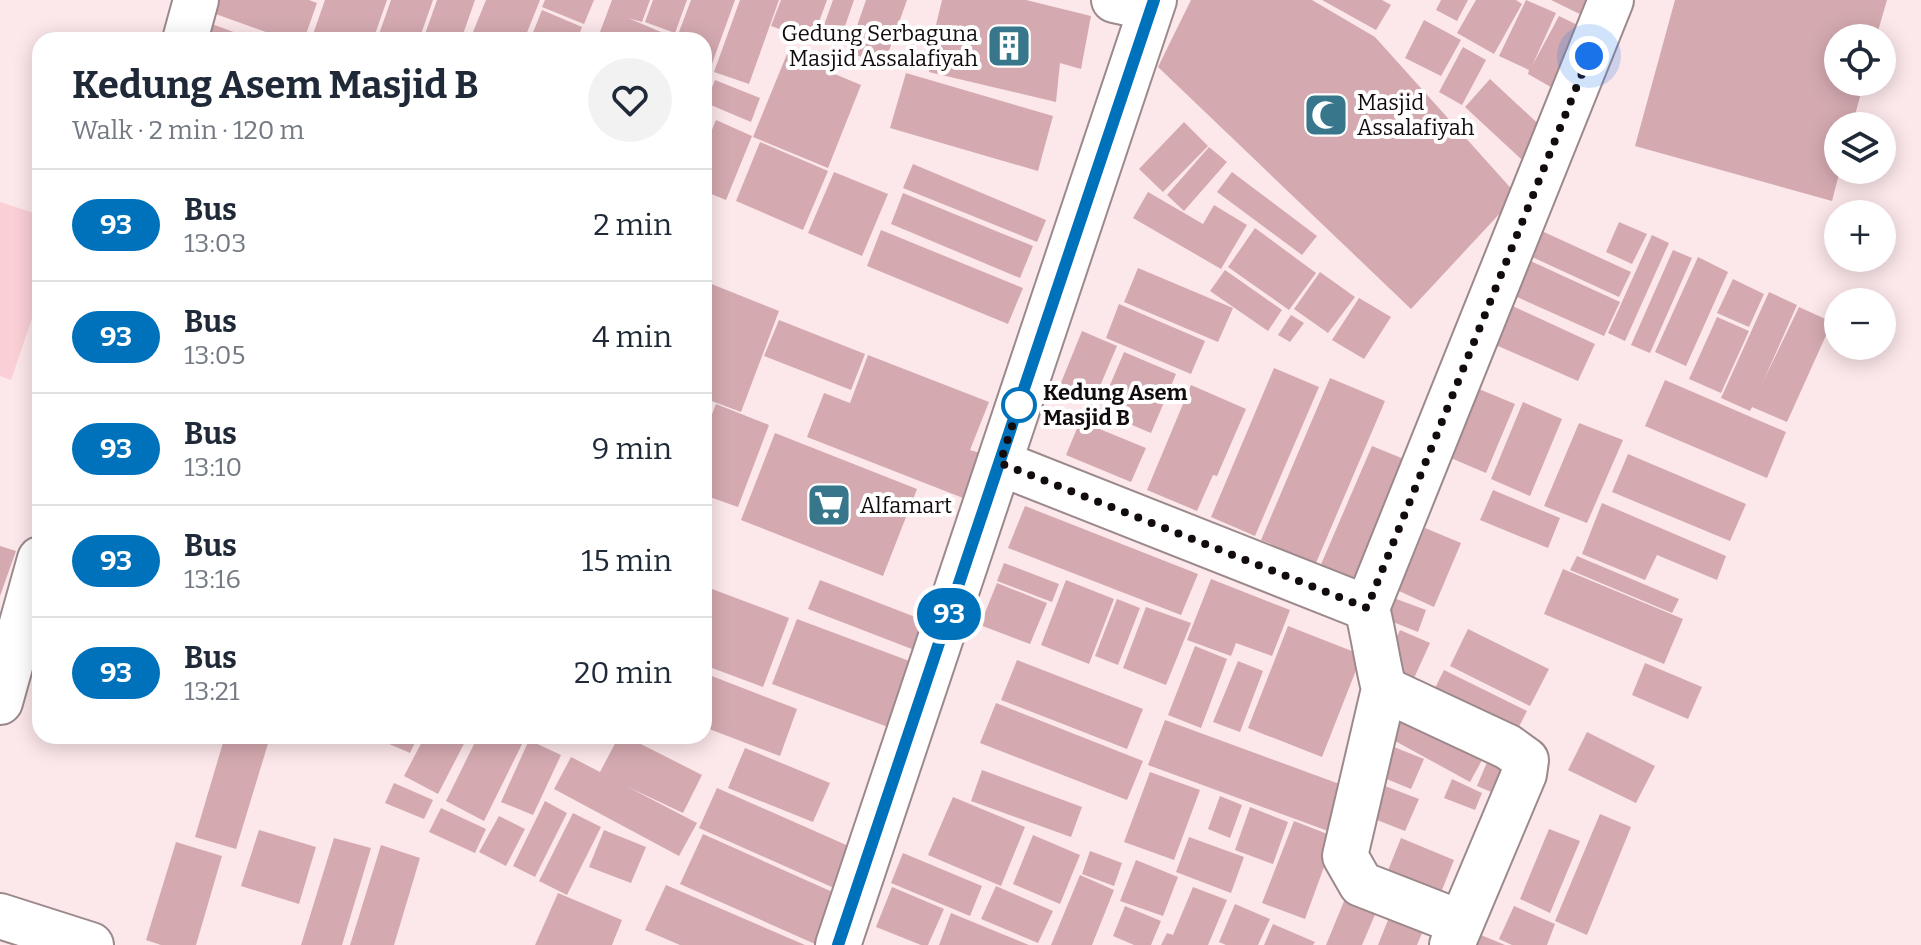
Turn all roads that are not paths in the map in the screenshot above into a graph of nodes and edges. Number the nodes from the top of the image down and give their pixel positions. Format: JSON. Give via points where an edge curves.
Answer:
{"nodes":[{"id":1,"x":196,"y":0,"type":"edge"},
{"id":2,"x":1611,"y":0,"type":"edge"},
{"id":3,"x":1140,"y":3,"type":"edge"},
{"id":4,"x":187,"y":32,"type":"edge"},
{"id":5,"x":1000,"y":463,"type":"junction"},
{"id":6,"x":32,"y":588,"type":"edge"},
{"id":7,"x":1367,"y":608,"type":"junction"},
{"id":8,"x":1384,"y":689,"type":"junction"},
{"id":9,"x":0,"y":702,"type":"edge"},
{"id":10,"x":0,"y":916,"type":"edge"},
{"id":11,"x":1456,"y":934,"type":"edge"},
{"id":12,"x":91,"y":945,"type":"edge"},
{"id":13,"x":838,"y":945,"type":"edge"}],
"edges":[{"from":1,"to":4,"type":"street"},
{"from":2,"to":7,"type":"street"},
{"from":3,"to":5,"type":"street"},
{"from":5,"to":7,"type":"street"},
{"from":5,"to":13,"type":"street"},
{"from":6,"to":9,"type":"street"},
{"from":7,"to":8,"type":"street"},
{"from":8,"to":11,"type":"street","via":[[1345,856],[1361,884]]},
{"from":8,"to":11,"type":"street","via":[[1526,760]]},
{"from":10,"to":12,"type":"street"}]}
